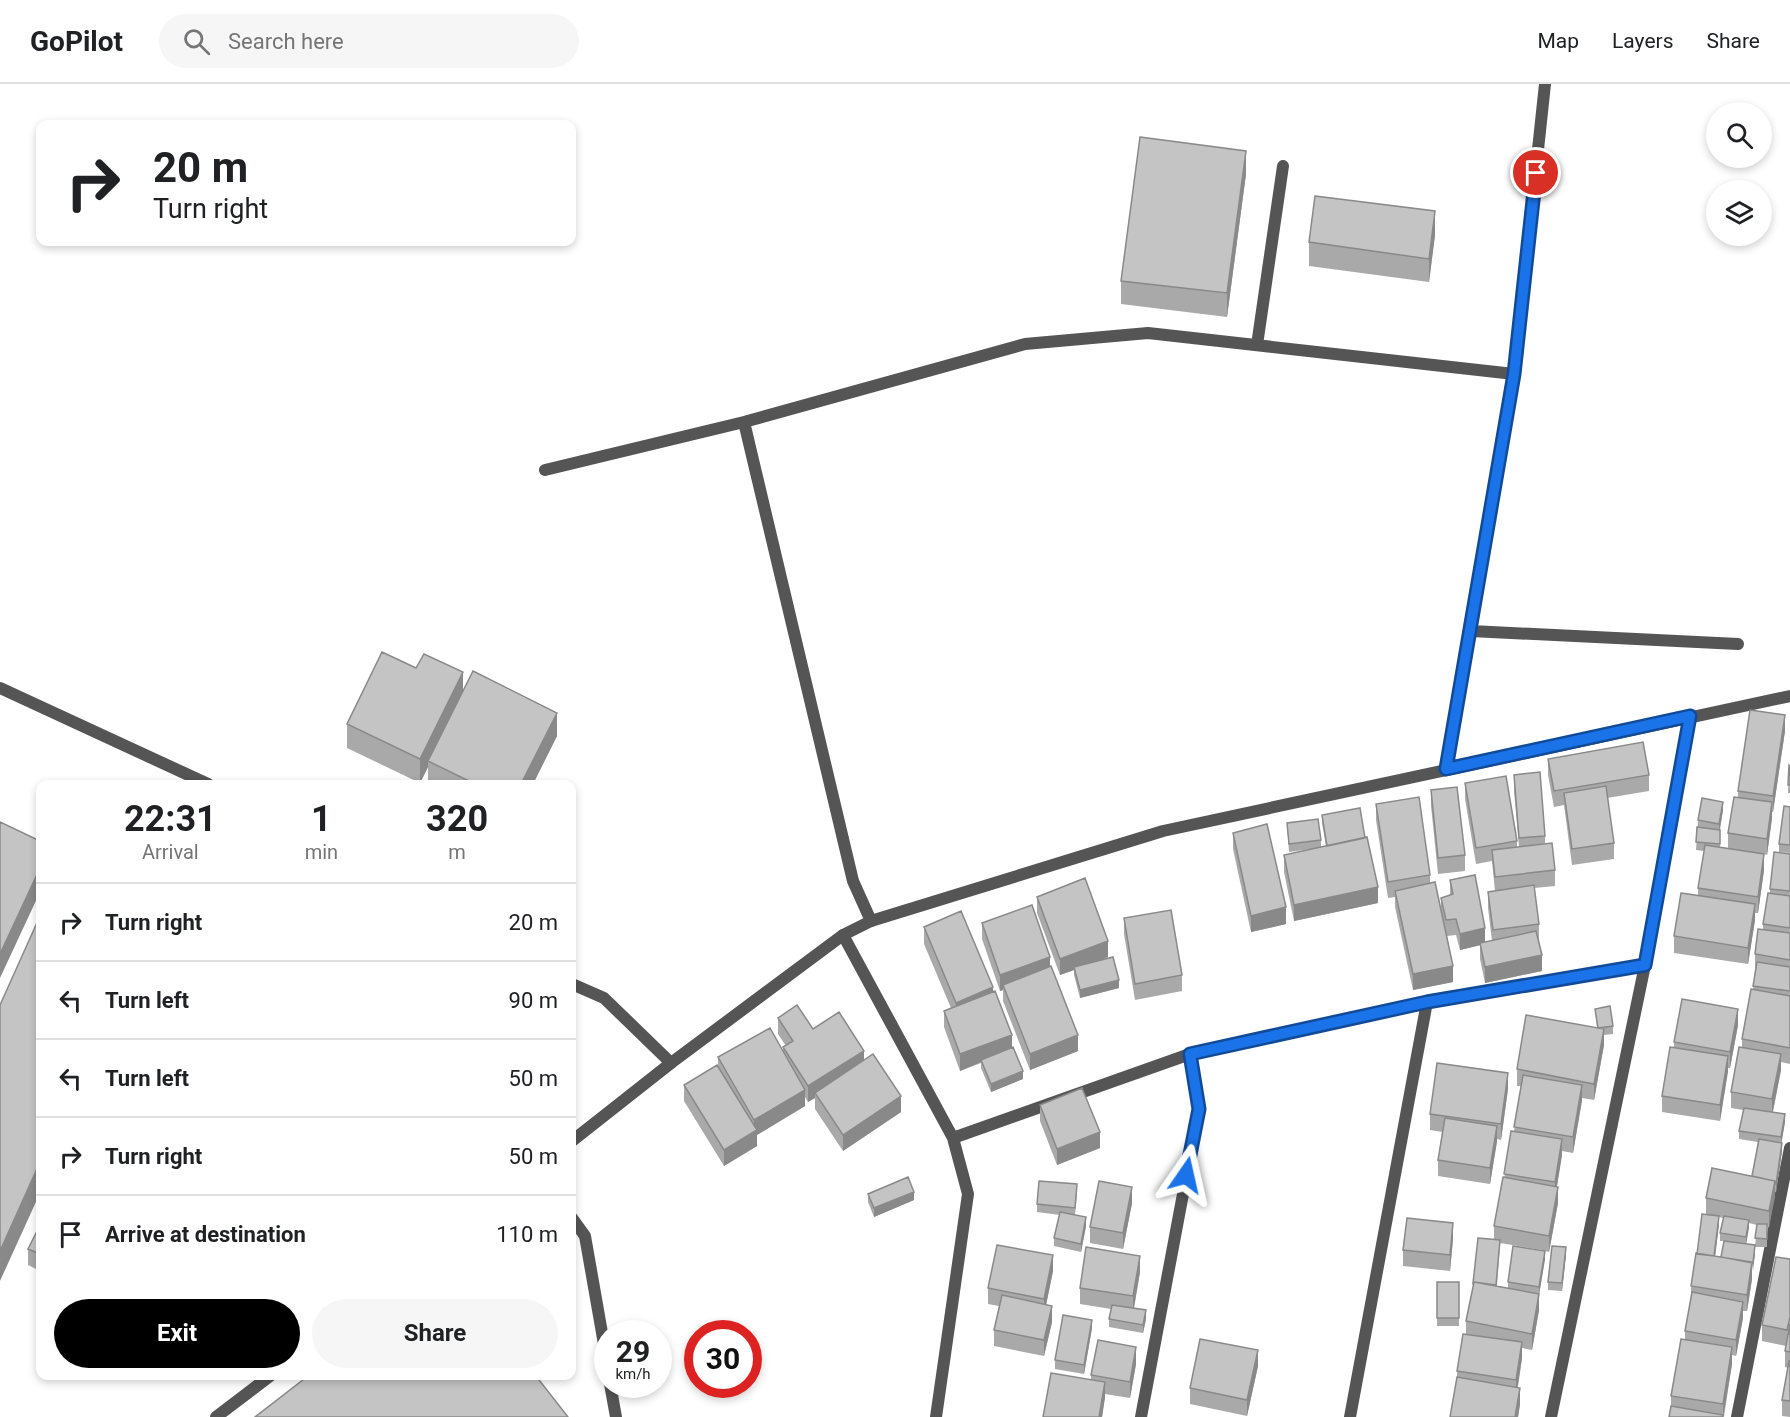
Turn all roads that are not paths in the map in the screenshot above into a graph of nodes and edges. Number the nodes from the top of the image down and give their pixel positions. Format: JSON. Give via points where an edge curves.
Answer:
{"nodes":[{"id":1,"x":1545,"y":84,"type":"edge"},
{"id":2,"x":1283,"y":166,"type":"dead end"},
{"id":3,"x":1257,"y":345,"type":"junction"},
{"id":4,"x":1514,"y":374,"type":"junction"},
{"id":5,"x":744,"y":422,"type":"junction"},
{"id":6,"x":545,"y":470,"type":"dead end"},
{"id":7,"x":1471,"y":631,"type":"junction"},
{"id":8,"x":1738,"y":644,"type":"dead end"},
{"id":9,"x":0,"y":688,"type":"edge"},
{"id":10,"x":1790,"y":696,"type":"edge"},
{"id":11,"x":1690,"y":716,"type":"junction"},
{"id":12,"x":1446,"y":769,"type":"junction"},
{"id":13,"x":199,"y":780,"type":"edge"},
{"id":14,"x":871,"y":921,"type":"junction"},
{"id":15,"x":843,"y":935,"type":"junction"},
{"id":16,"x":1645,"y":965,"type":"junction"},
{"id":17,"x":576,"y":986,"type":"edge"},
{"id":18,"x":1427,"y":1002,"type":"junction"},
{"id":19,"x":1190,"y":1054,"type":"junction"},
{"id":20,"x":671,"y":1063,"type":"junction"},
{"id":21,"x":576,"y":1138,"type":"edge"},
{"id":22,"x":953,"y":1138,"type":"junction"},
{"id":23,"x":1790,"y":1148,"type":"edge"},
{"id":24,"x":576,"y":1224,"type":"edge"},
{"id":25,"x":600,"y":1320,"type":"edge"},
{"id":26,"x":265,"y":1380,"type":"edge"},
{"id":27,"x":613,"y":1398,"type":"edge"},
{"id":28,"x":216,"y":1417,"type":"edge"},
{"id":29,"x":616,"y":1417,"type":"edge"},
{"id":30,"x":936,"y":1417,"type":"edge"},
{"id":31,"x":1141,"y":1417,"type":"edge"},
{"id":32,"x":1350,"y":1417,"type":"edge"},
{"id":33,"x":1551,"y":1417,"type":"edge"},
{"id":34,"x":1737,"y":1417,"type":"edge"}],
"edges":[{"from":1,"to":4,"type":"street"},
{"from":2,"to":3,"type":"street"},
{"from":3,"to":4,"type":"street"},
{"from":3,"to":5,"type":"street","via":[[1148,333],[1025,344]]},
{"from":4,"to":7,"type":"street"},
{"from":5,"to":6,"type":"street"},
{"from":5,"to":14,"type":"street","via":[[853,881]]},
{"from":7,"to":8,"type":"street"},
{"from":7,"to":12,"type":"street"},
{"from":9,"to":13,"type":"street"},
{"from":10,"to":11,"type":"street"},
{"from":11,"to":12,"type":"street"},
{"from":11,"to":16,"type":"street"},
{"from":12,"to":14,"type":"street","via":[[1163,831]]},
{"from":14,"to":15,"type":"street"},
{"from":15,"to":20,"type":"street"},
{"from":15,"to":22,"type":"street"},
{"from":16,"to":18,"type":"street"},
{"from":16,"to":33,"type":"street"},
{"from":17,"to":20,"type":"street","via":[[604,998]]},
{"from":18,"to":19,"type":"street"},
{"from":18,"to":32,"type":"street"},
{"from":19,"to":22,"type":"street"},
{"from":19,"to":31,"type":"street","via":[[1199,1109]]},
{"from":20,"to":21,"type":"street"},
{"from":22,"to":30,"type":"street","via":[[968,1194]]},
{"from":23,"to":34,"type":"street"},
{"from":24,"to":25,"type":"street","via":[[585,1236]]},
{"from":26,"to":28,"type":"street"},
{"from":27,"to":29,"type":"street"}]}
